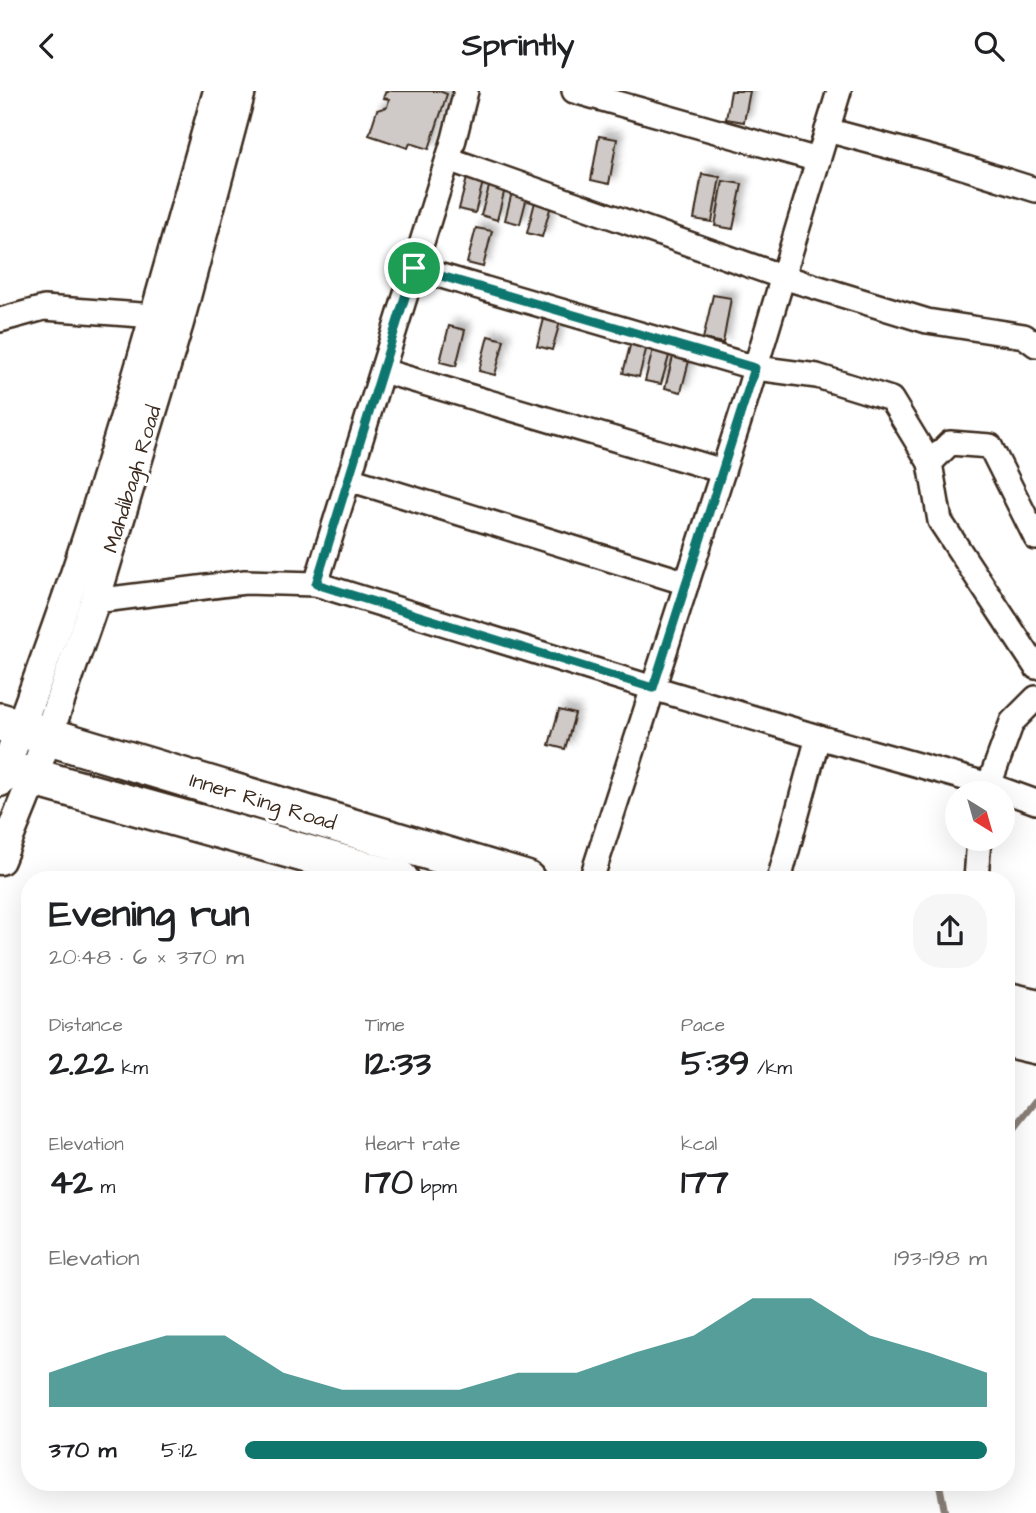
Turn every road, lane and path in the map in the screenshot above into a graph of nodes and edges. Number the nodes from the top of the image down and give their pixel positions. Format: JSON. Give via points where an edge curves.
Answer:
{"nodes":[{"id":1,"x":218,"y":91,"type":"edge"},
{"id":2,"x":242,"y":91,"type":"edge"},
{"id":3,"x":466,"y":91,"type":"edge"},
{"id":4,"x":574,"y":91,"type":"edge"},
{"id":5,"x":839,"y":91,"type":"edge"},
{"id":6,"x":827,"y":130,"type":"junction"},
{"id":7,"x":448,"y":159,"type":"junction"},
{"id":8,"x":818,"y":160,"type":"junction"},
{"id":9,"x":1036,"y":190,"type":"edge"},
{"id":10,"x":414,"y":268,"type":"junction"},
{"id":11,"x":783,"y":277,"type":"junction"},
{"id":12,"x":155,"y":316,"type":"junction"},
{"id":13,"x":0,"y":320,"type":"edge"},
{"id":14,"x":1036,"y":345,"type":"edge"},
{"id":15,"x":755,"y":368,"type":"junction"},
{"id":16,"x":383,"y":371,"type":"junction"},
{"id":17,"x":930,"y":463,"type":"junction"},
{"id":18,"x":723,"y":471,"type":"junction"},
{"id":19,"x":349,"y":479,"type":"junction"},
{"id":20,"x":1036,"y":538,"type":"edge"},
{"id":21,"x":687,"y":583,"type":"junction"},
{"id":22,"x":316,"y":584,"type":"junction"},
{"id":23,"x":95,"y":601,"type":"junction"},
{"id":24,"x":1036,"y":667,"type":"edge"},
{"id":25,"x":653,"y":688,"type":"junction"},
{"id":26,"x":1036,"y":698,"type":"edge"},
{"id":27,"x":22,"y":728,"type":"edge"},
{"id":28,"x":818,"y":737,"type":"junction"},
{"id":29,"x":9,"y":774,"type":"edge"},
{"id":30,"x":963,"y":781,"type":"edge"},
{"id":31,"x":992,"y":781,"type":"edge"},
{"id":32,"x":1015,"y":796,"type":"edge"},
{"id":33,"x":1036,"y":802,"type":"edge"},
{"id":34,"x":978,"y":851,"type":"edge"},
{"id":35,"x":0,"y":860,"type":"edge"},
{"id":36,"x":367,"y":871,"type":"edge"},
{"id":37,"x":496,"y":871,"type":"edge"},
{"id":38,"x":593,"y":871,"type":"edge"},
{"id":39,"x":781,"y":871,"type":"edge"},
{"id":40,"x":977,"y":871,"type":"edge"},
{"id":41,"x":1015,"y":1003,"type":"edge"},
{"id":42,"x":1036,"y":1008,"type":"edge"},
{"id":43,"x":1015,"y":1040,"type":"edge"},
{"id":44,"x":1036,"y":1045,"type":"edge"}],
"edges":[{"from":1,"to":12,"type":"street","name":"Mahdibagh Road"},
{"from":2,"to":23,"type":"street","name":"Mahdibagh Road"},
{"from":3,"to":7,"type":"street"},
{"from":4,"to":8,"type":"street"},
{"from":5,"to":6,"type":"street"},
{"from":6,"to":8,"type":"street"},
{"from":6,"to":9,"type":"street"},
{"from":7,"to":10,"type":"street"},
{"from":7,"to":11,"type":"street"},
{"from":8,"to":11,"type":"street"},
{"from":10,"to":15,"type":"street"},
{"from":10,"to":16,"type":"street"},
{"from":11,"to":14,"type":"street","via":[[927,321],[1024,336]]},
{"from":11,"to":15,"type":"street"},
{"from":12,"to":13,"type":"street","via":[[44,308]]},
{"from":12,"to":27,"type":"street","name":"Mahdibagh Road"},
{"from":15,"to":17,"type":"street","via":[[817,376],[891,400]]},
{"from":15,"to":18,"type":"street"},
{"from":16,"to":18,"type":"street"},
{"from":16,"to":19,"type":"street"},
{"from":17,"to":20,"type":"street","via":[[950,443],[990,446]]},
{"from":17,"to":24,"type":"street","via":[[940,521]]},
{"from":18,"to":21,"type":"street"},
{"from":19,"to":21,"type":"street"},
{"from":19,"to":22,"type":"street"},
{"from":21,"to":25,"type":"street"},
{"from":22,"to":23,"type":"street","via":[[245,582]]},
{"from":22,"to":25,"type":"street"},
{"from":23,"to":27,"type":"street","name":"Mahdibagh Road"},
{"from":25,"to":28,"type":"street"},
{"from":25,"to":38,"type":"street"},
{"from":26,"to":31,"type":"street","via":[[1012,722]]},
{"from":27,"to":29,"type":"street","name":"Mahdibagh Road"},
{"from":27,"to":37,"type":"highway","name":"Inner Ring Road"},
{"from":28,"to":30,"type":"street"},
{"from":28,"to":39,"type":"street"},
{"from":29,"to":35,"type":"street","name":"Mahdibagh Road"},
{"from":29,"to":36,"type":"highway","name":"Inner Ring Road"},
{"from":32,"to":33,"type":"street"},
{"from":34,"to":40,"type":"street"},
{"from":41,"to":42,"type":"highway"},
{"from":43,"to":44,"type":"highway"}]}
